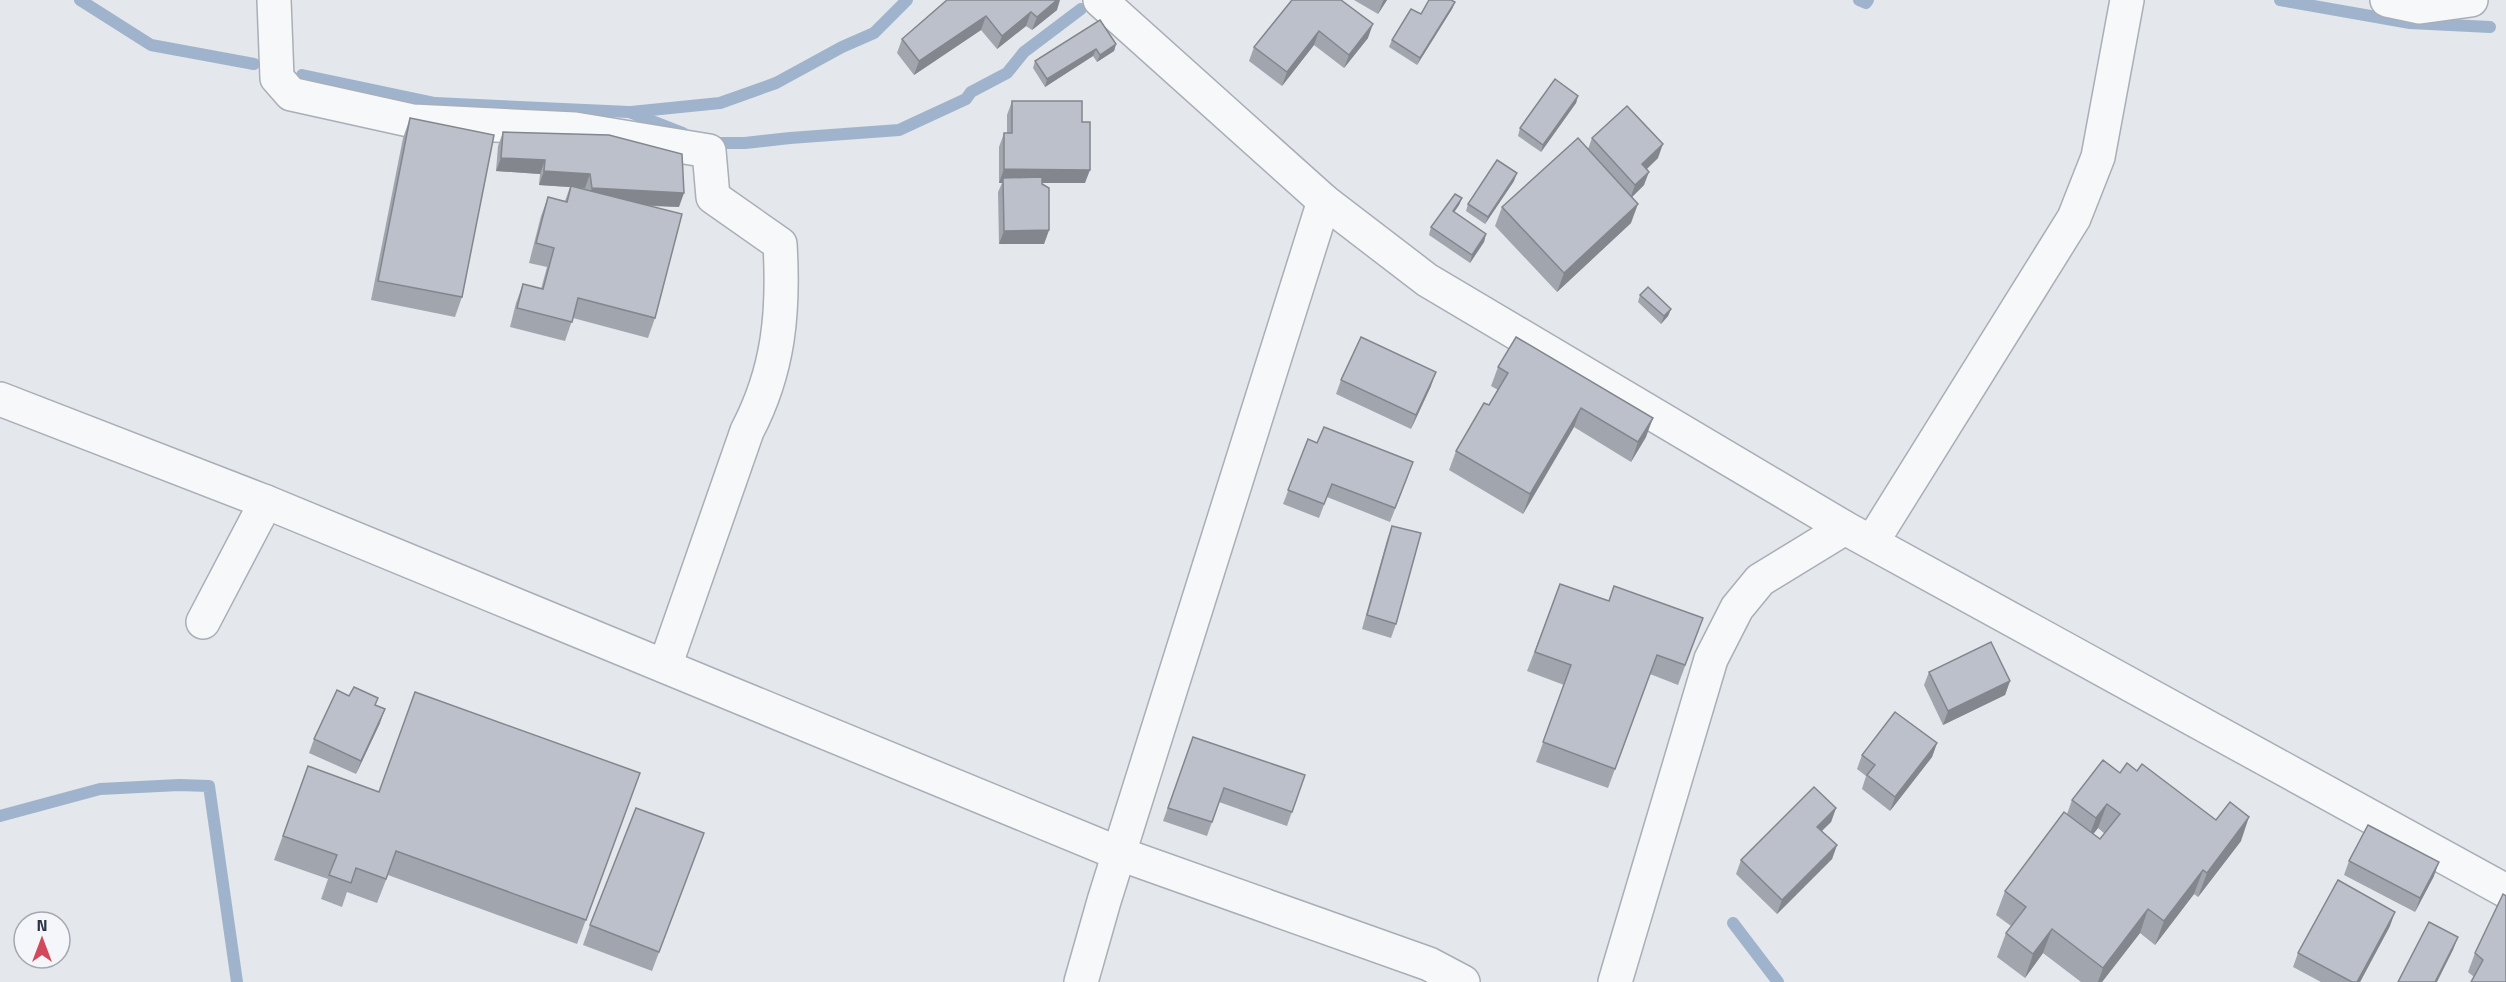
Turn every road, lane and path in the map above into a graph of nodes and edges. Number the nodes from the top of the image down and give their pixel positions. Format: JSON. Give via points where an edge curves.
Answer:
{"nodes":[{"id":1,"x":274,"y":0,"type":"edge"},
{"id":2,"x":1100,"y":0,"type":"edge"},
{"id":3,"x":2127,"y":0,"type":"edge"},
{"id":4,"x":2387,"y":0,"type":"edge"},
{"id":5,"x":2471,"y":0,"type":"edge"},
{"id":6,"x":1324,"y":201,"type":"junction"},
{"id":7,"x":0,"y":399,"type":"edge"},
{"id":8,"x":266,"y":502,"type":"junction"},
{"id":9,"x":1859,"y":535,"type":"junction"},
{"id":10,"x":203,"y":622,"type":"dead end"},
{"id":11,"x":665,"y":666,"type":"junction"},
{"id":12,"x":1120,"y":854,"type":"junction"},
{"id":13,"x":2506,"y":891,"type":"edge"},
{"id":14,"x":1081,"y":982,"type":"edge"},
{"id":15,"x":1463,"y":982,"type":"edge"},
{"id":16,"x":1615,"y":982,"type":"edge"}],
"edges":[{"from":1,"to":11,"type":"street","via":[[277,78],[291,94],[413,121],[575,129],[709,151],[713,197],[780,244],[783,287],[775,362]]},
{"from":2,"to":6,"type":"street"},
{"from":3,"to":9,"type":"street","via":[[2098,157],[2074,218]]},
{"from":4,"to":5,"type":"street","via":[[2420,7]]},
{"from":6,"to":9,"type":"street","via":[[1427,280]]},
{"from":6,"to":12,"type":"street"},
{"from":7,"to":8,"type":"street"},
{"from":8,"to":10,"type":"street"},
{"from":8,"to":11,"type":"street"},
{"from":9,"to":13,"type":"street"},
{"from":9,"to":16,"type":"street","via":[[1760,580],[1737,608],[1711,659]]},
{"from":11,"to":12,"type":"street"},
{"from":12,"to":14,"type":"street"},
{"from":12,"to":15,"type":"street","via":[[1429,964]]}]}
